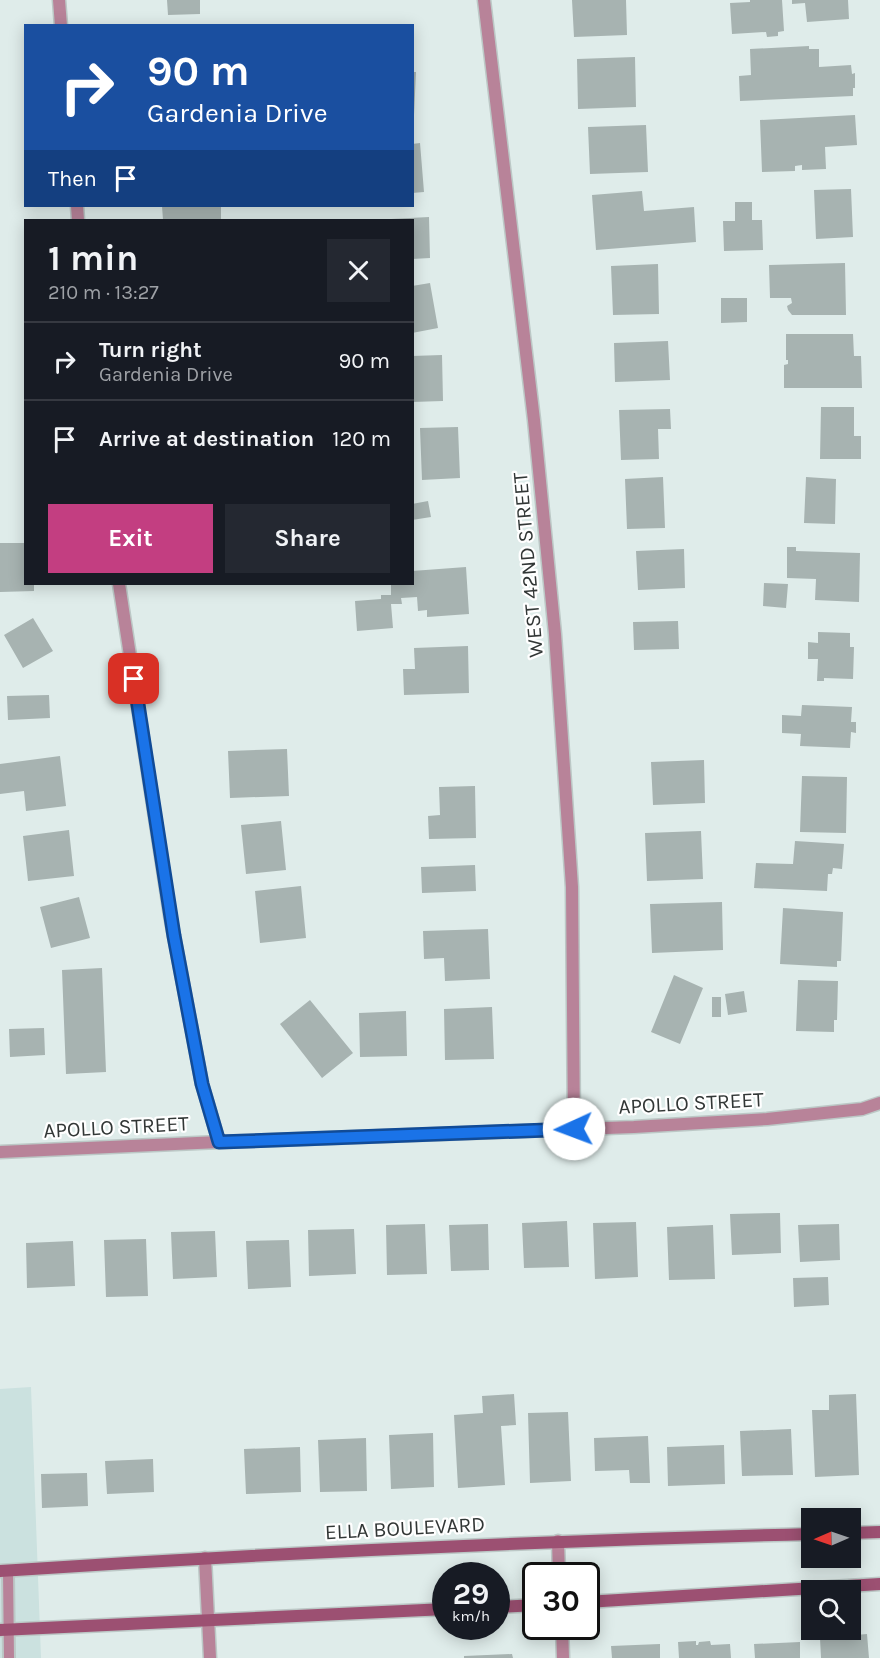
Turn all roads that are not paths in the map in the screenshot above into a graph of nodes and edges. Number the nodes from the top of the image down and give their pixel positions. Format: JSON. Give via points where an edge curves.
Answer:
{"nodes":[{"id":1,"x":59,"y":0,"type":"edge"},
{"id":2,"x":484,"y":0,"type":"edge"},
{"id":3,"x":61,"y":24,"type":"edge"},
{"id":4,"x":119,"y":585,"type":"edge"},
{"id":5,"x":880,"y":1103,"type":"edge"},
{"id":6,"x":574,"y":1129,"type":"junction"},
{"id":7,"x":219,"y":1142,"type":"junction"},
{"id":8,"x":0,"y":1152,"type":"edge"},
{"id":9,"x":880,"y":1532,"type":"edge"},
{"id":10,"x":861,"y":1533,"type":"edge"},
{"id":11,"x":801,"y":1534,"type":"edge"},
{"id":12,"x":558,"y":1540,"type":"junction"},
{"id":13,"x":205,"y":1558,"type":"junction"},
{"id":14,"x":559,"y":1562,"type":"edge"},
{"id":15,"x":4,"y":1571,"type":"edge"},
{"id":16,"x":880,"y":1584,"type":"edge"},
{"id":17,"x":600,"y":1601,"type":"edge"},
{"id":18,"x":432,"y":1610,"type":"edge"},
{"id":19,"x":208,"y":1621,"type":"junction"},
{"id":20,"x":4,"y":1630,"type":"edge"},
{"id":21,"x":562,"y":1640,"type":"edge"},
{"id":22,"x":9,"y":1658,"type":"edge"},
{"id":23,"x":210,"y":1658,"type":"edge"},
{"id":24,"x":563,"y":1658,"type":"edge"}],
"edges":[{"from":1,"to":3,"type":"street"},
{"from":2,"to":6,"type":"street","name":"WEST 42ND STREET","via":[[555,634],[572,887]]},
{"from":4,"to":7,"type":"street","via":[[170,915],[202,1084]]},
{"from":5,"to":6,"type":"street","name":"APOLLO STREET","via":[[862,1109],[766,1119]]},
{"from":6,"to":7,"type":"street","name":"APOLLO STREET"},
{"from":7,"to":8,"type":"street","name":"APOLLO STREET"},
{"from":9,"to":10,"type":"main road"},
{"from":11,"to":12,"type":"main road","name":"ELLA BOULEVARD"},
{"from":12,"to":13,"type":"main road","name":"ELLA BOULEVARD"},
{"from":12,"to":14,"type":"street"},
{"from":13,"to":15,"type":"main road","name":"ELLA BOULEVARD"},
{"from":13,"to":19,"type":"street"},
{"from":15,"to":20,"type":"lane"},
{"from":16,"to":17,"type":"main road"},
{"from":18,"to":19,"type":"main road"},
{"from":19,"to":20,"type":"main road"},
{"from":19,"to":23,"type":"street"},
{"from":20,"to":22,"type":"lane"},
{"from":21,"to":24,"type":"street"}]}
